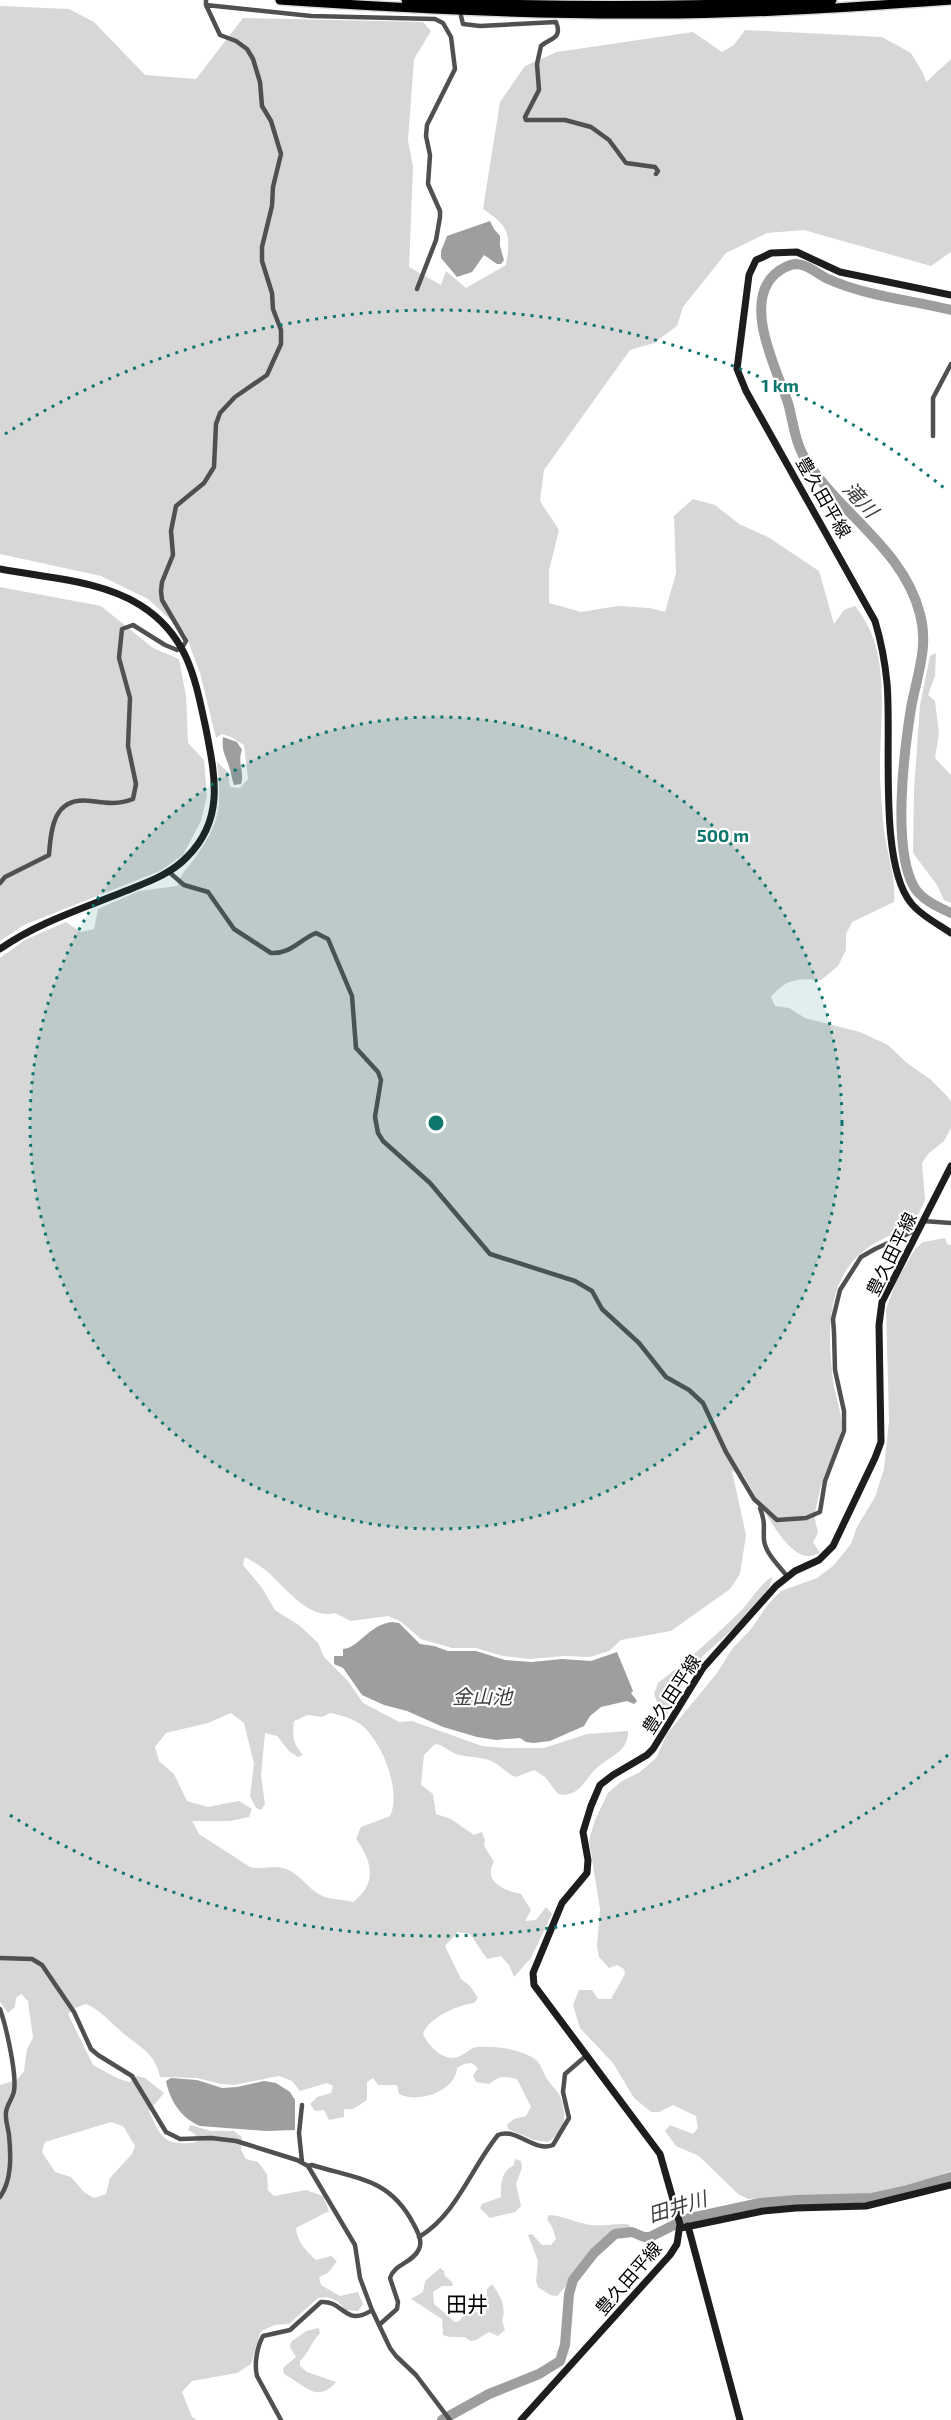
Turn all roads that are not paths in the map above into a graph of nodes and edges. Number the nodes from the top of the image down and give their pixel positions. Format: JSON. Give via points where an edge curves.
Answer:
{"nodes":[{"id":1,"x":279,"y":0,"type":"edge"},
{"id":2,"x":406,"y":0,"type":"edge"},
{"id":3,"x":832,"y":0,"type":"edge"},
{"id":4,"x":951,"y":0,"type":"edge"},
{"id":5,"x":206,"y":3,"type":"edge"},
{"id":6,"x":461,"y":16,"type":"dead end"},
{"id":7,"x":656,"y":174,"type":"dead end"},
{"id":8,"x":417,"y":289,"type":"dead end"},
{"id":9,"x":951,"y":295,"type":"edge"},
{"id":10,"x":951,"y":364,"type":"edge"},
{"id":11,"x":933,"y":436,"type":"dead end"},
{"id":12,"x":0,"y":569,"type":"edge"},
{"id":13,"x":182,"y":648,"type":"junction"},
{"id":14,"x":168,"y":872,"type":"junction"},
{"id":15,"x":0,"y":883,"type":"edge"},
{"id":16,"x":951,"y":933,"type":"edge"},
{"id":17,"x":0,"y":949,"type":"edge"},
{"id":18,"x":951,"y":1166,"type":"edge"},
{"id":19,"x":923,"y":1221,"type":"junction"},
{"id":20,"x":951,"y":1224,"type":"edge"},
{"id":21,"x":918,"y":1232,"type":"junction"},
{"id":22,"x":759,"y":1505,"type":"junction"},
{"id":23,"x":787,"y":1576,"type":"junction"},
{"id":24,"x":0,"y":1958,"type":"edge"},
{"id":25,"x":0,"y":2009,"type":"edge"},
{"id":26,"x":587,"y":2055,"type":"junction"},
{"id":27,"x":302,"y":2105,"type":"dead end"},
{"id":28,"x":302,"y":2162,"type":"junction"},
{"id":29,"x":308,"y":2166,"type":"junction"},
{"id":30,"x":951,"y":2185,"type":"edge"},
{"id":31,"x":0,"y":2197,"type":"edge"},
{"id":32,"x":682,"y":2224,"type":"junction"},
{"id":33,"x":419,"y":2236,"type":"junction"},
{"id":34,"x":372,"y":2310,"type":"junction"},
{"id":35,"x":379,"y":2325,"type":"junction"},
{"id":36,"x":448,"y":2418,"type":"edge"},
{"id":37,"x":281,"y":2420,"type":"edge"},
{"id":38,"x":521,"y":2420,"type":"edge"},
{"id":39,"x":740,"y":2420,"type":"edge"}],
"edges":[{"from":1,"to":4,"type":"highway","via":[[438,10],[630,15],[762,12]]},
{"from":2,"to":3,"type":"highway","via":[[574,6]]},
{"from":5,"to":8,"type":"street","via":[[311,16],[435,20],[447,28],[455,69],[427,125],[426,136],[430,155],[428,184],[440,217],[436,240]]},
{"from":5,"to":13,"type":"street","via":[[220,35],[236,41],[253,59],[262,106],[281,154],[262,247],[281,344],[267,375],[235,397],[220,413],[214,467],[204,483],[176,506],[171,531],[174,555],[160,591],[186,641]]},
{"from":6,"to":7,"type":"street","via":[[463,24],[480,26],[556,22],[556,38],[540,46],[539,90],[527,110],[526,120],[565,120],[591,128],[609,141],[626,163],[655,167]]},
{"from":9,"to":16,"type":"main road","name":"豊久田平線","via":[[840,272],[797,252],[771,253],[756,260],[749,274],[737,369],[875,621],[887,684],[890,828],[896,873],[911,904]]},
{"from":10,"to":11,"type":"street","via":[[933,398]]},
{"from":12,"to":13,"type":"main road","via":[[104,588],[122,595],[152,613]]},
{"from":13,"to":14,"type":"main road","via":[[198,690],[213,763],[215,797],[203,835],[186,858]]},
{"from":13,"to":15,"type":"street","via":[[165,645],[133,626],[122,629],[119,658],[130,698],[128,747],[136,794],[124,803],[87,800],[64,807],[52,822],[49,855],[5,876]]},
{"from":14,"to":17,"type":"main road","via":[[32,929]]},
{"from":14,"to":22,"type":"street","via":[[184,885],[208,892],[234,928],[271,953],[288,951],[316,933],[328,939],[352,996],[356,1048],[381,1080],[375,1117],[383,1141],[430,1184],[490,1254],[575,1281],[592,1291],[602,1309],[639,1343],[666,1377],[703,1402],[726,1452]]},
{"from":18,"to":19,"type":"main road","name":"豊久田平線"},
{"from":19,"to":20,"type":"street"},
{"from":19,"to":21,"type":"main road","name":"豊久田平線"},
{"from":21,"to":22,"type":"street","via":[[861,1257],[840,1290],[834,1313],[835,1370],[844,1431],[825,1481],[820,1512],[806,1518],[777,1520]]},
{"from":21,"to":23,"type":"main road","name":"豊久田平線","via":[[880,1311],[879,1451],[833,1546],[819,1560]]},
{"from":22,"to":23,"type":"street","via":[[766,1522],[765,1545]]},
{"from":23,"to":26,"type":"main road","name":"豊久田平線","via":[[703,1668],[653,1749],[600,1785],[591,1806],[584,1832],[587,1873],[562,1903],[533,1973],[532,1991]]},
{"from":24,"to":28,"type":"street","via":[[32,1959],[42,1965],[74,2012],[91,2049],[132,2076],[172,2136],[236,2141]]},
{"from":25,"to":31,"type":"street","via":[[15,2080],[6,2112],[9,2176]]},
{"from":26,"to":32,"type":"main road","name":"豊久田平線","via":[[660,2154]]},
{"from":26,"to":33,"type":"street","via":[[566,2074],[563,2091],[569,2118],[553,2145],[545,2147],[507,2133],[498,2135],[458,2197],[435,2225]]},
{"from":27,"to":28,"type":"street"},
{"from":28,"to":29,"type":"street"},
{"from":29,"to":33,"type":"street","via":[[387,2190],[406,2211]]},
{"from":29,"to":34,"type":"street","via":[[355,2245],[360,2278]]},
{"from":30,"to":32,"type":"main road","via":[[866,2206],[763,2211]]},
{"from":32,"to":38,"type":"main road","name":"豊久田平線","via":[[677,2244],[665,2262]]},
{"from":32,"to":39,"type":"main road"},
{"from":33,"to":35,"type":"street","via":[[418,2252],[391,2274],[397,2309]]},
{"from":34,"to":35,"type":"street"},
{"from":34,"to":37,"type":"street","via":[[351,2316],[333,2303],[321,2302],[290,2330],[264,2336],[255,2368]]},
{"from":35,"to":36,"type":"street","via":[[396,2356],[416,2375]]}]}
